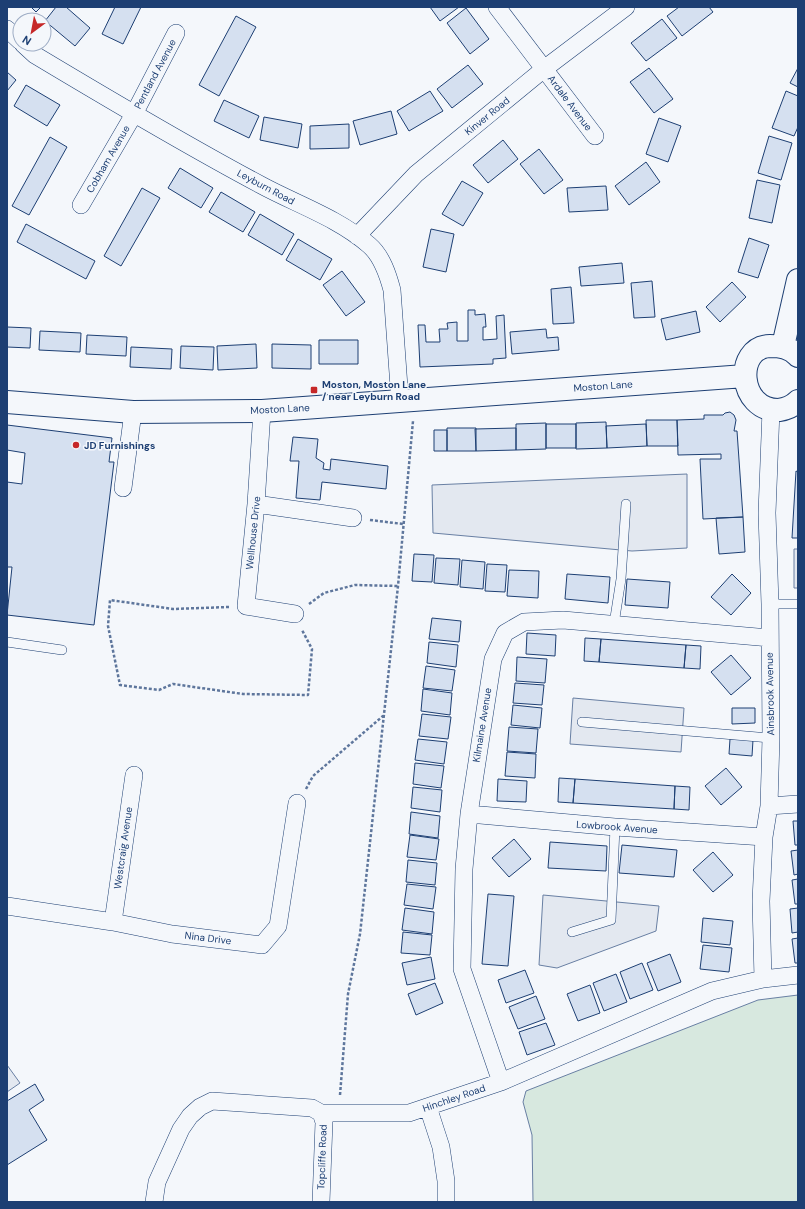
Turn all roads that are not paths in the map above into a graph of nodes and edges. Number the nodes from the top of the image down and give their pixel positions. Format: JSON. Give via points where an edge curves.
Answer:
{"nodes":[{"id":1,"x":497,"y":7,"type":"edge"},
{"id":2,"x":626,"y":7,"type":"edge"},
{"id":3,"x":176,"y":33,"type":"dead end"},
{"id":4,"x":32,"y":52,"type":"edge"},
{"id":5,"x":544,"y":69,"type":"junction"},
{"id":6,"x":134,"y":114,"type":"junction"},
{"id":7,"x":595,"y":136,"type":"dead end"},
{"id":8,"x":81,"y":205,"type":"dead end"},
{"id":9,"x":358,"y":236,"type":"junction"},
{"id":10,"x":798,"y":280,"type":"edge"},
{"id":11,"x":790,"y":351,"type":"edge"},
{"id":12,"x":745,"y":376,"type":"junction"},
{"id":13,"x":407,"y":401,"type":"junction"},
{"id":14,"x":798,"y":401,"type":"edge"},
{"id":15,"x":7,"y":402,"type":"edge"},
{"id":16,"x":771,"y":410,"type":"junction"},
{"id":17,"x":262,"y":411,"type":"junction"},
{"id":18,"x":133,"y":412,"type":"junction"},
{"id":19,"x":122,"y":488,"type":"dead end"},
{"id":20,"x":256,"y":504,"type":"junction"},
{"id":21,"x":626,"y":504,"type":"dead end"},
{"id":22,"x":353,"y":518,"type":"road end"},
{"id":23,"x":770,"y":604,"type":"junction"},
{"id":24,"x":798,"y":604,"type":"edge"},
{"id":25,"x":295,"y":614,"type":"road end"},
{"id":26,"x":614,"y":624,"type":"junction"},
{"id":27,"x":770,"y":638,"type":"junction"},
{"id":28,"x":7,"y":642,"type":"edge"},
{"id":29,"x":62,"y":650,"type":"dead end"},
{"id":30,"x":582,"y":722,"type":"dead end"},
{"id":31,"x":771,"y":738,"type":"junction"},
{"id":32,"x":134,"y":775,"type":"dead end"},
{"id":33,"x":297,"y":803,"type":"road end"},
{"id":34,"x":798,"y":804,"type":"edge"},
{"id":35,"x":769,"y":806,"type":"junction"},
{"id":36,"x":470,"y":814,"type":"junction"},
{"id":37,"x":615,"y":827,"type":"junction"},
{"id":38,"x":764,"y":837,"type":"junction"},
{"id":39,"x":7,"y":906,"type":"edge"},
{"id":40,"x":113,"y":922,"type":"junction"},
{"id":41,"x":572,"y":932,"type":"dead end"},
{"id":42,"x":798,"y":975,"type":"edge"},
{"id":43,"x":763,"y":979,"type":"junction"},
{"id":44,"x":500,"y":1082,"type":"junction"},
{"id":45,"x":428,"y":1107,"type":"junction"},
{"id":46,"x":321,"y":1113,"type":"junction"},
{"id":47,"x":154,"y":1202,"type":"edge"},
{"id":48,"x":321,"y":1202,"type":"edge"},
{"id":49,"x":446,"y":1202,"type":"edge"}],
"edges":[{"from":1,"to":5,"type":"street","name":"Ardale Avenue"},
{"from":2,"to":5,"type":"street","name":"Kinver Road"},
{"from":3,"to":6,"type":"street","name":"Pentland Avenue"},
{"from":4,"to":6,"type":"street","name":"Leyburn Road"},
{"from":5,"to":7,"type":"street","name":"Ardale Avenue"},
{"from":5,"to":9,"type":"street","name":"Kinver Road","via":[[416,174]]},
{"from":6,"to":8,"type":"street","name":"Cobham Avenue"},
{"from":6,"to":9,"type":"street","name":"Leyburn Road","via":[[261,186]]},
{"from":9,"to":13,"type":"street","name":"Leyburn Road","via":[[371,246],[387,273],[392,290]]},
{"from":10,"to":11,"type":"street"},
{"from":11,"to":12,"type":"street","via":[[766,346],[757,350],[747,364]]},
{"from":12,"to":13,"type":"street","name":"Moston Lane"},
{"from":12,"to":16,"type":"street","via":[[747,389],[752,398],[759,405]]},
{"from":13,"to":17,"type":"street","name":"Moston Lane"},
{"from":14,"to":16,"type":"street","via":[[784,410]]},
{"from":15,"to":18,"type":"street","name":"Moston Lane"},
{"from":16,"to":23,"type":"street","name":"Ainsbrook Avenue","via":[[767,513]]},
{"from":17,"to":18,"type":"street","name":"Moston Lane"},
{"from":17,"to":20,"type":"street","name":"Wellhouse Drive"},
{"from":18,"to":19,"type":"street"},
{"from":20,"to":22,"type":"street"},
{"from":20,"to":25,"type":"street","name":"Wellhouse Drive","via":[[246,606]]},
{"from":21,"to":26,"type":"lane","via":[[621,579]]},
{"from":23,"to":24,"type":"lane"},
{"from":23,"to":27,"type":"street","name":"Ainsbrook Avenue"},
{"from":26,"to":27,"type":"street","name":"Kilmaine Avenue"},
{"from":26,"to":36,"type":"street","name":"Kilmaine Avenue","via":[[563,620],[524,622],[505,633],[493,659]]},
{"from":27,"to":31,"type":"street","name":"Ainsbrook Avenue"},
{"from":28,"to":29,"type":"lane"},
{"from":30,"to":31,"type":"lane"},
{"from":31,"to":35,"type":"street","name":"Ainsbrook Avenue"},
{"from":32,"to":40,"type":"street","name":"Westcraig Avenue"},
{"from":33,"to":40,"type":"street","name":"Nina Drive","via":[[278,926],[262,945],[172,934]]},
{"from":34,"to":35,"type":"street"},
{"from":35,"to":38,"type":"street","name":"Ainsbrook Avenue"},
{"from":36,"to":37,"type":"street","name":"Lowbrook Avenue"},
{"from":36,"to":44,"type":"street","name":"Kilmaine Avenue","via":[[464,869],[462,969]]},
{"from":37,"to":38,"type":"street","name":"Lowbrook Avenue"},
{"from":37,"to":41,"type":"lane","via":[[611,920]]},
{"from":38,"to":43,"type":"street","name":"Ainsbrook Avenue","via":[[761,901]]},
{"from":39,"to":40,"type":"street","name":"Nina Drive"},
{"from":42,"to":43,"type":"street","name":"Hinchley Road"},
{"from":43,"to":44,"type":"street","name":"Hinchley Road","via":[[712,991]]},
{"from":44,"to":45,"type":"street","name":"Hinchley Road"},
{"from":45,"to":46,"type":"street","name":"Hinchley Road","via":[[409,1113]]},
{"from":45,"to":49,"type":"street","via":[[441,1147]]},
{"from":46,"to":47,"type":"street","name":"Hinchley Road","via":[[312,1108],[212,1101],[190,1116],[181,1129],[157,1182]]},
{"from":46,"to":48,"type":"street","name":"Topcliffe Road","via":[[324,1122]]}]}
